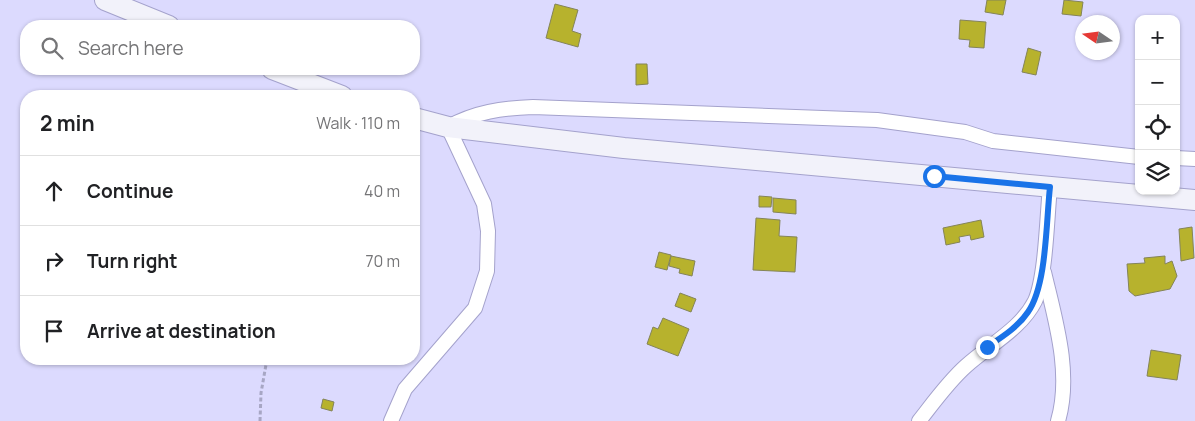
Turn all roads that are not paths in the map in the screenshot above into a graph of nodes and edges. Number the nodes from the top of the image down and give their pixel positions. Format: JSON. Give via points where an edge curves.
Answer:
{"nodes":[{"id":1,"x":105,"y":0,"type":"edge"},
{"id":2,"x":154,"y":20,"type":"edge"},
{"id":3,"x":288,"y":75,"type":"edge"},
{"id":4,"x":326,"y":90,"type":"edge"},
{"id":5,"x":420,"y":120,"type":"edge"},
{"id":6,"x":448,"y":127,"type":"junction"},
{"id":7,"x":1135,"y":157,"type":"edge"},
{"id":8,"x":1180,"y":158,"type":"edge"},
{"id":9,"x":1195,"y":159,"type":"edge"},
{"id":10,"x":1050,"y":187,"type":"junction"},
{"id":11,"x":1195,"y":200,"type":"edge"},
{"id":12,"x":1042,"y":265,"type":"junction"},
{"id":13,"x":391,"y":421,"type":"edge"},
{"id":14,"x":919,"y":421,"type":"edge"},
{"id":15,"x":1058,"y":421,"type":"edge"}],
"edges":[{"from":1,"to":2,"type":"street"},
{"from":3,"to":4,"type":"street"},
{"from":5,"to":6,"type":"street"},
{"from":6,"to":7,"type":"street","via":[[464,118],[500,108],[532,107],[877,120],[965,132],[993,141]]},
{"from":6,"to":10,"type":"street","via":[[624,148]]},
{"from":6,"to":13,"type":"street","via":[[484,204],[488,232],[487,271],[475,308],[405,389]]},
{"from":8,"to":9,"type":"street"},
{"from":10,"to":11,"type":"street"},
{"from":10,"to":12,"type":"street"},
{"from":12,"to":14,"type":"street","via":[[1036,299],[1028,314],[965,367]]},
{"from":12,"to":15,"type":"street","via":[[1060,348],[1064,393]]}]}
